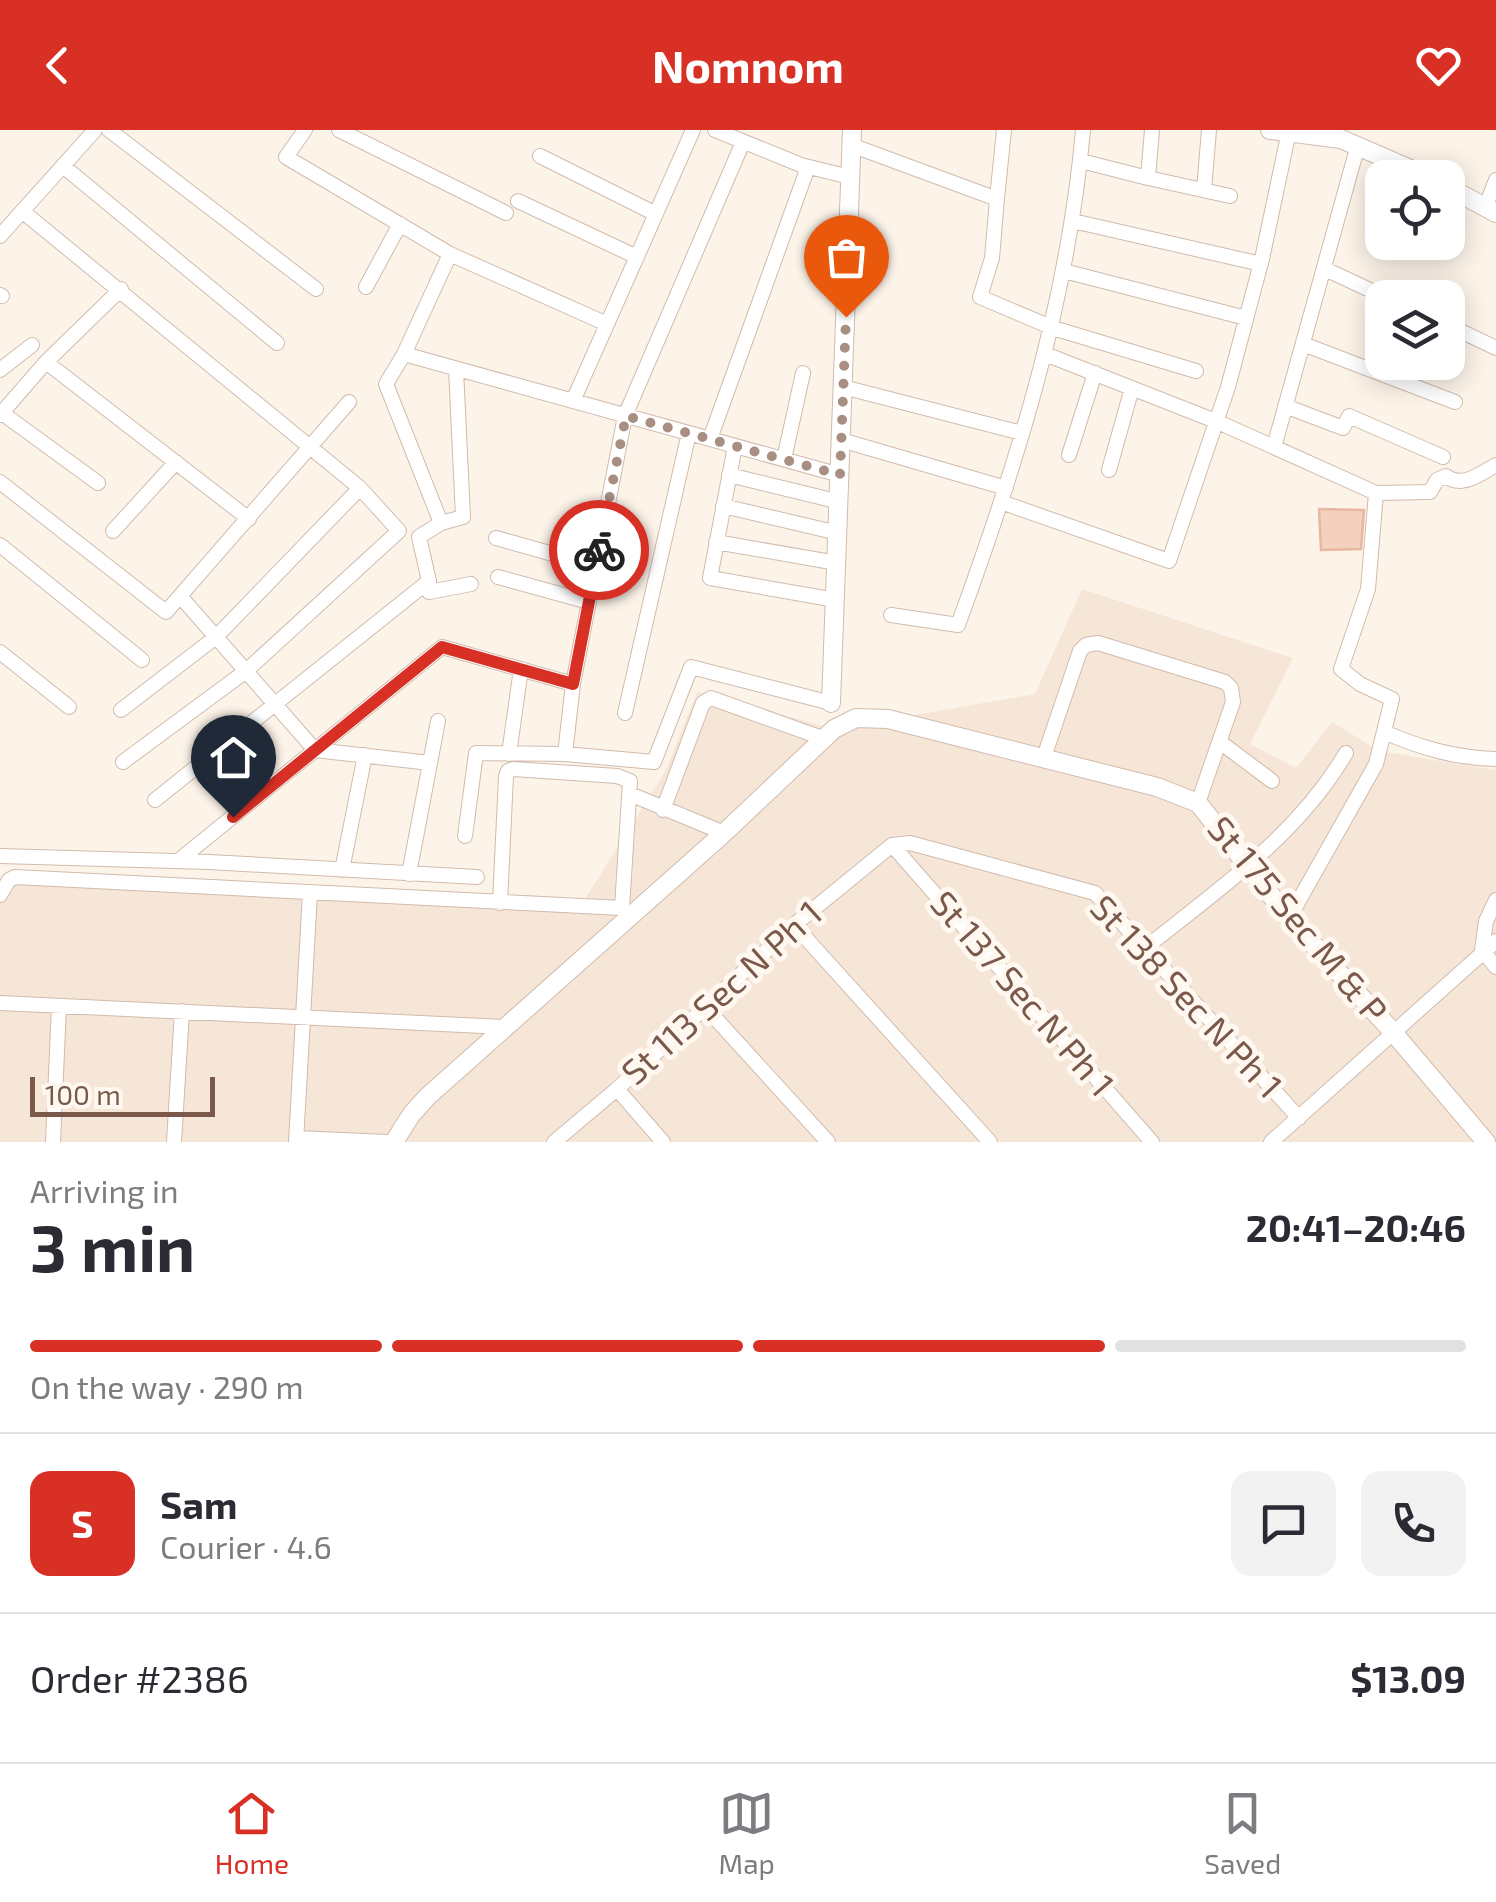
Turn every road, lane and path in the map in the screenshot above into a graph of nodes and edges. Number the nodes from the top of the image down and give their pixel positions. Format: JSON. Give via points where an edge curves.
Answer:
{"nodes":[{"id":1,"x":95,"y":130,"type":"edge"},
{"id":2,"x":109,"y":130,"type":"edge"},
{"id":3,"x":339,"y":130,"type":"edge"},
{"id":4,"x":693,"y":130,"type":"edge"},
{"id":5,"x":715,"y":130,"type":"edge"},
{"id":6,"x":1004,"y":130,"type":"edge"},
{"id":7,"x":1083,"y":130,"type":"edge"},
{"id":8,"x":1152,"y":130,"type":"edge"},
{"id":9,"x":1209,"y":130,"type":"edge"},
{"id":10,"x":1280,"y":131,"type":"edge"},
{"id":11,"x":301,"y":132,"type":"edge"},
{"id":12,"x":1320,"y":132,"type":"edge"},
{"id":13,"x":852,"y":138,"type":"edge"},
{"id":14,"x":743,"y":142,"type":"junction"},
{"id":15,"x":1358,"y":145,"type":"junction"},
{"id":16,"x":540,"y":156,"type":"dead end"},
{"id":17,"x":1392,"y":160,"type":"edge"},
{"id":18,"x":1081,"y":161,"type":"junction"},
{"id":19,"x":63,"y":166,"type":"junction"},
{"id":20,"x":808,"y":167,"type":"junction"},
{"id":21,"x":850,"y":177,"type":"junction"},
{"id":22,"x":1148,"y":178,"type":"junction"},
{"id":23,"x":1496,"y":180,"type":"edge"},
{"id":24,"x":1204,"y":190,"type":"junction"},
{"id":25,"x":1230,"y":196,"type":"dead end"},
{"id":26,"x":1465,"y":196,"type":"edge"},
{"id":27,"x":997,"y":199,"type":"junction"},
{"id":28,"x":518,"y":202,"type":"dead end"},
{"id":29,"x":1490,"y":210,"type":"edge"},
{"id":30,"x":22,"y":211,"type":"junction"},
{"id":31,"x":506,"y":213,"type":"dead end"},
{"id":32,"x":656,"y":214,"type":"junction"},
{"id":33,"x":1073,"y":221,"type":"junction"},
{"id":34,"x":400,"y":224,"type":"junction"},
{"id":35,"x":0,"y":236,"type":"edge"},
{"id":36,"x":450,"y":254,"type":"junction"},
{"id":37,"x":637,"y":257,"type":"junction"},
{"id":38,"x":1261,"y":264,"type":"junction"},
{"id":39,"x":1325,"y":269,"type":"junction"},
{"id":40,"x":1064,"y":271,"type":"junction"},
{"id":41,"x":366,"y":287,"type":"dead end"},
{"id":42,"x":1365,"y":288,"type":"edge"},
{"id":43,"x":121,"y":289,"type":"junction"},
{"id":44,"x":316,"y":289,"type":"dead end"},
{"id":45,"x":1246,"y":318,"type":"junction"},
{"id":46,"x":607,"y":324,"type":"junction"},
{"id":47,"x":1053,"y":328,"type":"junction"},
{"id":48,"x":1465,"y":333,"type":"edge"},
{"id":49,"x":277,"y":343,"type":"dead end"},
{"id":50,"x":1303,"y":344,"type":"junction"},
{"id":51,"x":32,"y":345,"type":"dead end"},
{"id":52,"x":1496,"y":348,"type":"edge"},
{"id":53,"x":404,"y":354,"type":"junction"},
{"id":54,"x":1046,"y":354,"type":"junction"},
{"id":55,"x":46,"y":362,"type":"junction"},
{"id":56,"x":456,"y":368,"type":"junction"},
{"id":57,"x":0,"y":370,"type":"edge"},
{"id":58,"x":1196,"y":371,"type":"dead end"},
{"id":59,"x":803,"y":373,"type":"dead end"},
{"id":60,"x":1094,"y":373,"type":"junction"},
{"id":61,"x":843,"y":387,"type":"junction"},
{"id":62,"x":1132,"y":388,"type":"junction"},
{"id":63,"x":573,"y":401,"type":"junction"},
{"id":64,"x":349,"y":402,"type":"dead end"},
{"id":65,"x":1455,"y":402,"type":"dead end"},
{"id":66,"x":1285,"y":406,"type":"junction"},
{"id":67,"x":1,"y":414,"type":"edge"},
{"id":68,"x":626,"y":416,"type":"junction"},
{"id":69,"x":1218,"y":422,"type":"junction"},
{"id":70,"x":689,"y":433,"type":"junction"},
{"id":71,"x":1022,"y":433,"type":"junction"},
{"id":72,"x":710,"y":439,"type":"junction"},
{"id":73,"x":842,"y":440,"type":"junction"},
{"id":74,"x":735,"y":446,"type":"junction"},
{"id":75,"x":1274,"y":447,"type":"junction"},
{"id":76,"x":312,"y":448,"type":"junction"},
{"id":77,"x":1069,"y":454,"type":"dead end"},
{"id":78,"x":1443,"y":456,"type":"dead end"},
{"id":79,"x":784,"y":460,"type":"junction"},
{"id":80,"x":176,"y":462,"type":"junction"},
{"id":81,"x":1496,"y":464,"type":"edge"},
{"id":82,"x":1109,"y":470,"type":"dead end"},
{"id":83,"x":840,"y":475,"type":"junction"},
{"id":84,"x":729,"y":476,"type":"junction"},
{"id":85,"x":0,"y":482,"type":"edge"},
{"id":86,"x":98,"y":484,"type":"dead end"},
{"id":87,"x":360,"y":488,"type":"junction"},
{"id":88,"x":1376,"y":493,"type":"junction"},
{"id":89,"x":1004,"y":495,"type":"junction"},
{"id":90,"x":840,"y":502,"type":"junction"},
{"id":91,"x":724,"y":506,"type":"junction"},
{"id":92,"x":249,"y":519,"type":"junction"},
{"id":93,"x":441,"y":523,"type":"junction"},
{"id":94,"x":112,"y":531,"type":"dead end"},
{"id":95,"x":838,"y":533,"type":"junction"},
{"id":96,"x":496,"y":538,"type":"dead end"},
{"id":97,"x":716,"y":542,"type":"junction"},
{"id":98,"x":0,"y":546,"type":"edge"},
{"id":99,"x":838,"y":563,"type":"junction"},
{"id":100,"x":596,"y":566,"type":"junction"},
{"id":101,"x":498,"y":577,"type":"dead end"},
{"id":102,"x":429,"y":581,"type":"junction"},
{"id":103,"x":471,"y":584,"type":"dead end"},
{"id":104,"x":180,"y":596,"type":"junction"},
{"id":105,"x":836,"y":600,"type":"junction"},
{"id":106,"x":589,"y":602,"type":"junction"},
{"id":107,"x":891,"y":615,"type":"dead end"},
{"id":108,"x":216,"y":637,"type":"junction"},
{"id":109,"x":0,"y":652,"type":"edge"},
{"id":110,"x":142,"y":660,"type":"dead end"},
{"id":111,"x":520,"y":669,"type":"junction"},
{"id":112,"x":246,"y":671,"type":"junction"},
{"id":113,"x":573,"y":684,"type":"junction"},
{"id":114,"x":830,"y":702,"type":"joint"},
{"id":115,"x":276,"y":706,"type":"junction"},
{"id":116,"x":70,"y":707,"type":"dead end"},
{"id":117,"x":121,"y":710,"type":"dead end"},
{"id":118,"x":625,"y":713,"type":"dead end"},
{"id":119,"x":438,"y":721,"type":"dead end"},
{"id":120,"x":1384,"y":732,"type":"junction"},
{"id":121,"x":830,"y":734,"type":"junction"},
{"id":122,"x":1220,"y":742,"type":"junction"},
{"id":123,"x":315,"y":750,"type":"junction"},
{"id":124,"x":1346,"y":753,"type":"dead end"},
{"id":125,"x":510,"y":754,"type":"junction"},
{"id":126,"x":565,"y":754,"type":"junction"},
{"id":127,"x":366,"y":755,"type":"junction"},
{"id":128,"x":1044,"y":757,"type":"junction"},
{"id":129,"x":1496,"y":759,"type":"edge"},
{"id":130,"x":123,"y":762,"type":"dead end"},
{"id":131,"x":430,"y":763,"type":"junction"},
{"id":132,"x":1272,"y":781,"type":"dead end"},
{"id":133,"x":630,"y":794,"type":"junction"},
{"id":134,"x":155,"y":800,"type":"dead end"},
{"id":135,"x":1198,"y":802,"type":"junction"},
{"id":136,"x":663,"y":810,"type":"junction"},
{"id":137,"x":724,"y":833,"type":"junction"},
{"id":138,"x":465,"y":836,"type":"dead end"},
{"id":139,"x":892,"y":845,"type":"junction"},
{"id":140,"x":0,"y":856,"type":"edge"},
{"id":141,"x":178,"y":861,"type":"junction"},
{"id":142,"x":1247,"y":866,"type":"junction"},
{"id":143,"x":342,"y":870,"type":"junction"},
{"id":144,"x":409,"y":874,"type":"junction"},
{"id":145,"x":476,"y":877,"type":"dead end"},
{"id":146,"x":310,"y":893,"type":"junction"},
{"id":147,"x":0,"y":896,"type":"edge"},
{"id":148,"x":1496,"y":900,"type":"edge"},
{"id":149,"x":500,"y":902,"type":"junction"},
{"id":150,"x":628,"y":911,"type":"junction"},
{"id":151,"x":1288,"y":918,"type":"junction"},
{"id":152,"x":794,"y":925,"type":"junction"},
{"id":153,"x":1496,"y":940,"type":"edge"},
{"id":154,"x":1145,"y":948,"type":"junction"},
{"id":155,"x":1482,"y":950,"type":"junction"},
{"id":156,"x":1496,"y":967,"type":"edge"},
{"id":157,"x":0,"y":1003,"type":"edge"},
{"id":158,"x":59,"y":1006,"type":"junction"},
{"id":159,"x":706,"y":1008,"type":"junction"},
{"id":160,"x":182,"y":1011,"type":"junction"},
{"id":161,"x":303,"y":1016,"type":"junction"},
{"id":162,"x":504,"y":1027,"type":"junction"},
{"id":163,"x":1392,"y":1031,"type":"junction"},
{"id":164,"x":616,"y":1089,"type":"junction"},
{"id":165,"x":1299,"y":1118,"type":"junction"},
{"id":166,"x":1476,"y":1139,"type":"edge"},
{"id":167,"x":297,"y":1140,"type":"edge"},
{"id":168,"x":53,"y":1142,"type":"edge"},
{"id":169,"x":174,"y":1142,"type":"edge"},
{"id":170,"x":386,"y":1142,"type":"edge"},
{"id":171,"x":394,"y":1142,"type":"edge"},
{"id":172,"x":554,"y":1142,"type":"edge"},
{"id":173,"x":662,"y":1142,"type":"edge"},
{"id":174,"x":828,"y":1142,"type":"edge"},
{"id":175,"x":990,"y":1142,"type":"edge"},
{"id":176,"x":1152,"y":1142,"type":"edge"},
{"id":177,"x":1271,"y":1142,"type":"edge"}],
"edges":[{"from":1,"to":19,"type":"street"},
{"from":2,"to":44,"type":"street"},
{"from":3,"to":31,"type":"street"},
{"from":4,"to":32,"type":"street"},
{"from":5,"to":14,"type":"street"},
{"from":6,"to":27,"type":"street"},
{"from":7,"to":18,"type":"street"},
{"from":8,"to":22,"type":"street"},
{"from":9,"to":24,"type":"street"},
{"from":10,"to":12,"type":"street"},
{"from":10,"to":38,"type":"street"},
{"from":11,"to":34,"type":"street","via":[[286,157]]},
{"from":12,"to":15,"type":"street"},
{"from":13,"to":21,"type":"street"},
{"from":13,"to":27,"type":"street"},
{"from":14,"to":20,"type":"street"},
{"from":14,"to":68,"type":"street"},
{"from":15,"to":17,"type":"street"},
{"from":15,"to":39,"type":"street"},
{"from":16,"to":32,"type":"street"},
{"from":18,"to":22,"type":"street"},
{"from":18,"to":33,"type":"street"},
{"from":19,"to":30,"type":"street"},
{"from":19,"to":49,"type":"street"},
{"from":20,"to":21,"type":"street"},
{"from":20,"to":72,"type":"street"},
{"from":21,"to":61,"type":"street"},
{"from":22,"to":24,"type":"street"},
{"from":23,"to":29,"type":"street"},
{"from":24,"to":25,"type":"street"},
{"from":26,"to":29,"type":"street"},
{"from":27,"to":47,"type":"street","via":[[992,258],[980,297]]},
{"from":28,"to":37,"type":"street"},
{"from":30,"to":35,"type":"street"},
{"from":30,"to":43,"type":"street"},
{"from":32,"to":37,"type":"street"},
{"from":33,"to":38,"type":"street"},
{"from":33,"to":40,"type":"street"},
{"from":34,"to":36,"type":"street"},
{"from":34,"to":41,"type":"street"},
{"from":36,"to":46,"type":"street"},
{"from":36,"to":53,"type":"street"},
{"from":37,"to":46,"type":"street"},
{"from":38,"to":45,"type":"street"},
{"from":39,"to":42,"type":"street"},
{"from":39,"to":50,"type":"street"},
{"from":40,"to":45,"type":"street"},
{"from":40,"to":47,"type":"street"},
{"from":43,"to":55,"type":"street"},
{"from":43,"to":76,"type":"street"},
{"from":45,"to":69,"type":"street"},
{"from":46,"to":63,"type":"street"},
{"from":47,"to":54,"type":"street"},
{"from":47,"to":58,"type":"street"},
{"from":48,"to":52,"type":"street"},
{"from":50,"to":65,"type":"street"},
{"from":50,"to":66,"type":"street"},
{"from":51,"to":57,"type":"street"},
{"from":53,"to":56,"type":"street"},
{"from":53,"to":93,"type":"street","via":[[386,384]]},
{"from":54,"to":60,"type":"street"},
{"from":54,"to":71,"type":"street"},
{"from":55,"to":67,"type":"street"},
{"from":55,"to":80,"type":"street"},
{"from":56,"to":63,"type":"street"},
{"from":56,"to":93,"type":"street","via":[[463,517]]},
{"from":59,"to":79,"type":"street"},
{"from":60,"to":62,"type":"street"},
{"from":60,"to":77,"type":"street"},
{"from":61,"to":71,"type":"street"},
{"from":61,"to":73,"type":"street"},
{"from":62,"to":69,"type":"street"},
{"from":62,"to":82,"type":"street"},
{"from":63,"to":68,"type":"street"},
{"from":64,"to":76,"type":"street"},
{"from":66,"to":75,"type":"street"},
{"from":66,"to":78,"type":"street","via":[[1343,428],[1349,416]]},
{"from":67,"to":86,"type":"street"},
{"from":68,"to":70,"type":"street"},
{"from":68,"to":100,"type":"street"},
{"from":69,"to":75,"type":"street"},
{"from":69,"to":89,"type":"street","via":[[1170,561]]},
{"from":70,"to":72,"type":"street"},
{"from":70,"to":118,"type":"street"},
{"from":71,"to":89,"type":"street"},
{"from":72,"to":74,"type":"street"},
{"from":73,"to":83,"type":"street"},
{"from":73,"to":89,"type":"street"},
{"from":74,"to":79,"type":"street"},
{"from":74,"to":84,"type":"street"},
{"from":75,"to":88,"type":"street"},
{"from":76,"to":87,"type":"street"},
{"from":76,"to":92,"type":"street"},
{"from":79,"to":83,"type":"street"},
{"from":80,"to":92,"type":"street"},
{"from":80,"to":94,"type":"street"},
{"from":81,"to":88,"type":"street","via":[[1462,482],[1446,476],[1430,492]]},
{"from":83,"to":90,"type":"street"},
{"from":84,"to":90,"type":"street"},
{"from":84,"to":91,"type":"street"},
{"from":85,"to":104,"type":"street","via":[[166,612]]},
{"from":87,"to":108,"type":"street"},
{"from":87,"to":112,"type":"street","via":[[399,531]]},
{"from":88,"to":120,"type":"street","via":[[1368,589],[1341,669],[1392,698]]},
{"from":89,"to":107,"type":"street","via":[[958,625]]},
{"from":90,"to":95,"type":"street"},
{"from":91,"to":95,"type":"street"},
{"from":91,"to":97,"type":"street"},
{"from":92,"to":104,"type":"street"},
{"from":93,"to":102,"type":"street","via":[[418,537]]},
{"from":95,"to":99,"type":"street"},
{"from":96,"to":100,"type":"street"},
{"from":97,"to":99,"type":"street"},
{"from":97,"to":105,"type":"street","via":[[710,578]]},
{"from":98,"to":110,"type":"street"},
{"from":99,"to":105,"type":"street"},
{"from":100,"to":106,"type":"street"},
{"from":101,"to":106,"type":"street"},
{"from":102,"to":103,"type":"street","via":[[430,592]]},
{"from":102,"to":115,"type":"street"},
{"from":104,"to":108,"type":"street"},
{"from":105,"to":114,"type":"street"},
{"from":106,"to":113,"type":"street"},
{"from":108,"to":112,"type":"street"},
{"from":108,"to":117,"type":"street"},
{"from":109,"to":116,"type":"street"},
{"from":111,"to":113,"type":"street"},
{"from":111,"to":123,"type":"street","via":[[442,647]]},
{"from":111,"to":125,"type":"street"},
{"from":112,"to":115,"type":"street"},
{"from":112,"to":130,"type":"street"},
{"from":113,"to":126,"type":"street"},
{"from":114,"to":126,"type":"street","via":[[691,666],[654,762]]},
{"from":115,"to":123,"type":"street"},
{"from":115,"to":134,"type":"street"},
{"from":119,"to":131,"type":"street"},
{"from":120,"to":129,"type":"street","via":[[1425,749]]},
{"from":120,"to":151,"type":"street","via":[[1376,764]]},
{"from":121,"to":128,"type":"street","name":"St 175 Sec M & P","via":[[856,718],[888,718]]},
{"from":121,"to":136,"type":"street","via":[[711,698],[703,703]]},
{"from":121,"to":137,"type":"street"},
{"from":122,"to":128,"type":"street","via":[[1233,702],[1225,682],[1091,643],[1080,651]]},
{"from":122,"to":132,"type":"street"},
{"from":122,"to":135,"type":"street"},
{"from":123,"to":127,"type":"street"},
{"from":123,"to":141,"type":"street"},
{"from":124,"to":142,"type":"street","via":[[1327,786]]},
{"from":125,"to":126,"type":"street"},
{"from":125,"to":138,"type":"street","via":[[476,754]]},
{"from":127,"to":131,"type":"street"},
{"from":127,"to":143,"type":"street"},
{"from":128,"to":135,"type":"street","name":"St 175 Sec M & P"},
{"from":131,"to":144,"type":"street"},
{"from":133,"to":136,"type":"street"},
{"from":133,"to":149,"type":"street","via":[[630,781],[617,776],[508,771]]},
{"from":133,"to":150,"type":"street"},
{"from":135,"to":142,"type":"street","name":"St 175 Sec M & P"},
{"from":136,"to":137,"type":"street"},
{"from":137,"to":150,"type":"street"},
{"from":139,"to":152,"type":"street","name":"St 113 Sec N Ph 1"},
{"from":139,"to":154,"type":"street","name":"St 138 Sec N Ph 1","via":[[910,844],[1096,892]]},
{"from":139,"to":176,"type":"street","name":"St 137 Sec N Ph 1"},
{"from":140,"to":141,"type":"street"},
{"from":141,"to":143,"type":"street"},
{"from":142,"to":151,"type":"street","name":"St 175 Sec M & P"},
{"from":142,"to":154,"type":"street"},
{"from":143,"to":144,"type":"street"},
{"from":144,"to":145,"type":"street"},
{"from":146,"to":147,"type":"street","via":[[16,876]]},
{"from":146,"to":149,"type":"street"},
{"from":146,"to":161,"type":"street"},
{"from":148,"to":155,"type":"street"},
{"from":149,"to":150,"type":"street"},
{"from":150,"to":162,"type":"street"},
{"from":151,"to":163,"type":"street","name":"St 175 Sec M & P"},
{"from":152,"to":159,"type":"street","name":"St 113 Sec N Ph 1"},
{"from":152,"to":175,"type":"street"},
{"from":153,"to":155,"type":"street"},
{"from":154,"to":165,"type":"street","name":"St 138 Sec N Ph 1"},
{"from":155,"to":156,"type":"street"},
{"from":155,"to":163,"type":"street"},
{"from":157,"to":158,"type":"street"},
{"from":158,"to":160,"type":"street"},
{"from":158,"to":168,"type":"street"},
{"from":159,"to":164,"type":"street","name":"St 113 Sec N Ph 1"},
{"from":159,"to":174,"type":"street"},
{"from":160,"to":161,"type":"street"},
{"from":160,"to":169,"type":"street"},
{"from":161,"to":162,"type":"street"},
{"from":161,"to":167,"type":"street"},
{"from":162,"to":171,"type":"street","via":[[427,1097]]},
{"from":163,"to":165,"type":"street"},
{"from":163,"to":166,"type":"street","name":"St 175 Sec M & P"},
{"from":164,"to":172,"type":"street","name":"St 113 Sec N Ph 1"},
{"from":164,"to":173,"type":"street"},
{"from":165,"to":177,"type":"street"},
{"from":167,"to":170,"type":"street"}]}
